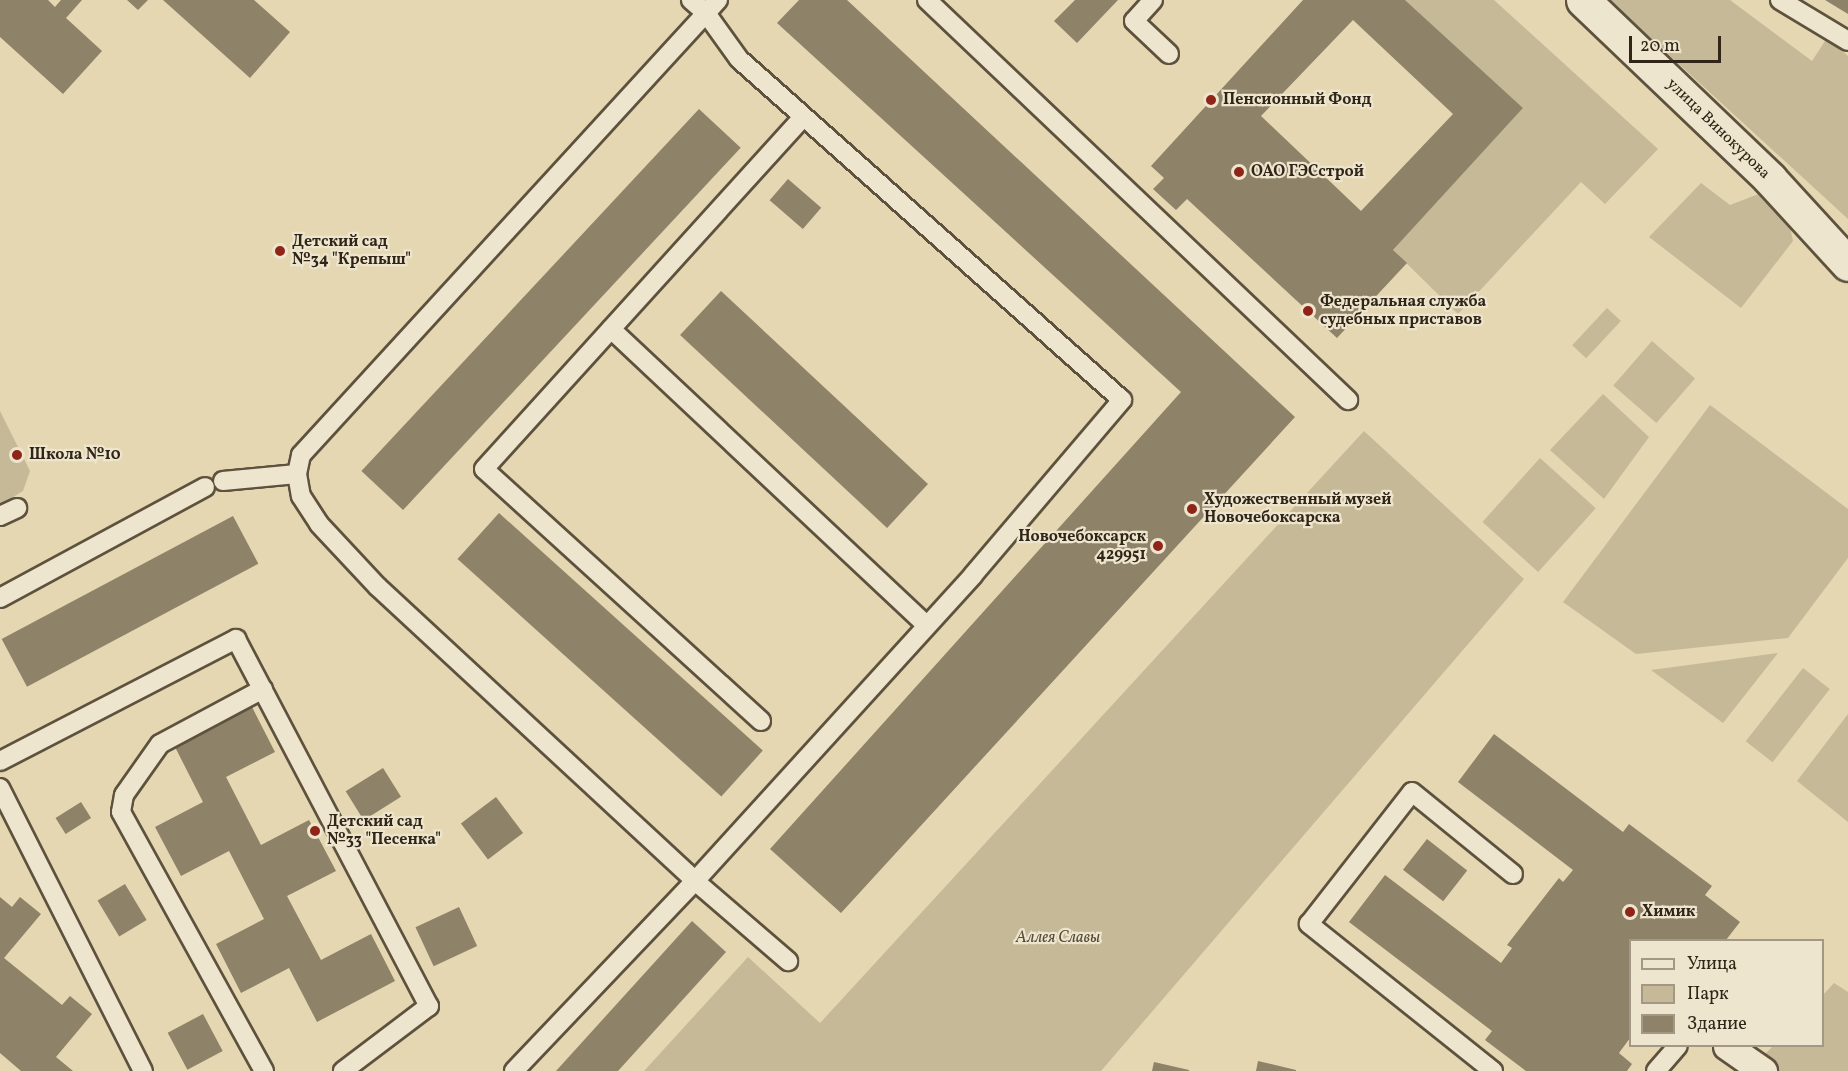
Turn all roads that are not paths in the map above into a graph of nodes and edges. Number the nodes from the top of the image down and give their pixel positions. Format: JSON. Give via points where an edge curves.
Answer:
{"nodes":[{"id":1,"x":691,"y":0,"type":"edge"},
{"id":2,"x":718,"y":0,"type":"edge"},
{"id":3,"x":927,"y":0,"type":"edge"},
{"id":4,"x":1153,"y":0,"type":"edge"},
{"id":5,"x":1780,"y":0,"type":"edge"},
{"id":6,"x":1587,"y":2,"type":"edge"},
{"id":7,"x":706,"y":14,"type":"junction"},
{"id":8,"x":1848,"y":41,"type":"edge"},
{"id":9,"x":1169,"y":54,"type":"dead end"},
{"id":10,"x":802,"y":118,"type":"junction"},
{"id":11,"x":1848,"y":264,"type":"edge"},
{"id":12,"x":611,"y":329,"type":"junction"},
{"id":13,"x":1348,"y":400,"type":"dead end"},
{"id":14,"x":297,"y":474,"type":"junction"},
{"id":15,"x":223,"y":482,"type":"dead end"},
{"id":16,"x":205,"y":487,"type":"dead end"},
{"id":17,"x":17,"y":507,"type":"dead end"},
{"id":18,"x":0,"y":516,"type":"edge"},
{"id":19,"x":0,"y":598,"type":"edge"},
{"id":20,"x":926,"y":625,"type":"junction"},
{"id":21,"x":263,"y":689,"type":"junction"},
{"id":22,"x":761,"y":721,"type":"dead end"},
{"id":23,"x":0,"y":761,"type":"edge"},
{"id":24,"x":0,"y":788,"type":"edge"},
{"id":25,"x":1514,"y":874,"type":"dead end"},
{"id":26,"x":695,"y":881,"type":"junction"},
{"id":27,"x":789,"y":961,"type":"dead end"},
{"id":28,"x":1677,"y":1047,"type":"edge"},
{"id":29,"x":1728,"y":1047,"type":"edge"},
{"id":30,"x":143,"y":1071,"type":"edge"},
{"id":31,"x":264,"y":1071,"type":"edge"},
{"id":32,"x":343,"y":1071,"type":"edge"},
{"id":33,"x":514,"y":1071,"type":"edge"},
{"id":34,"x":1493,"y":1071,"type":"edge"},
{"id":35,"x":1656,"y":1071,"type":"edge"},
{"id":36,"x":1763,"y":1071,"type":"edge"}],
"edges":[{"from":1,"to":7,"type":"lane"},
{"from":2,"to":7,"type":"lane"},
{"from":3,"to":13,"type":"lane"},
{"from":4,"to":9,"type":"lane","via":[[1134,21]]},
{"from":5,"to":8,"type":"lane"},
{"from":6,"to":11,"type":"street","name":"улица Винокурова","via":[[1770,179]]},
{"from":7,"to":10,"type":"lane","via":[[739,59]]},
{"from":7,"to":14,"type":"lane","via":[[301,455]]},
{"from":10,"to":12,"type":"lane"},
{"from":10,"to":20,"type":"lane","via":[[1122,400]]},
{"from":12,"to":20,"type":"lane"},
{"from":12,"to":22,"type":"lane","via":[[484,469]]},
{"from":14,"to":15,"type":"lane"},
{"from":14,"to":26,"type":"lane","via":[[301,496],[319,524],[378,586]]},
{"from":16,"to":19,"type":"lane"},
{"from":17,"to":18,"type":"lane"},
{"from":20,"to":26,"type":"lane"},
{"from":21,"to":23,"type":"lane","via":[[236,639]]},
{"from":21,"to":31,"type":"lane","via":[[160,744],[124,795],[121,812]]},
{"from":21,"to":32,"type":"lane","via":[[429,1006]]},
{"from":24,"to":30,"type":"lane"},
{"from":25,"to":34,"type":"lane","via":[[1412,792],[1309,924]]},
{"from":26,"to":27,"type":"lane"},
{"from":26,"to":33,"type":"lane"},
{"from":28,"to":35,"type":"lane"},
{"from":29,"to":36,"type":"street"}]}
